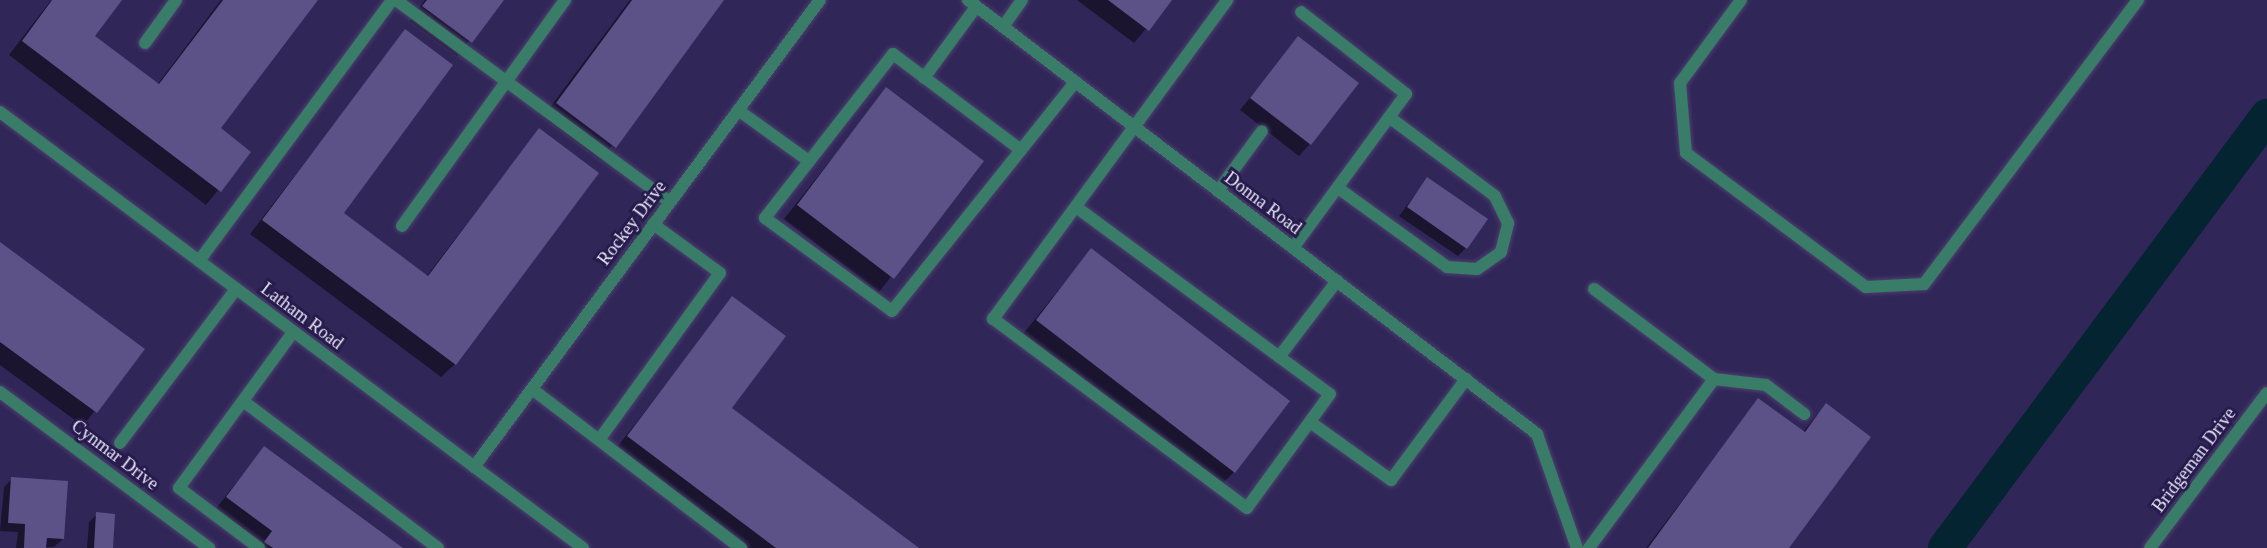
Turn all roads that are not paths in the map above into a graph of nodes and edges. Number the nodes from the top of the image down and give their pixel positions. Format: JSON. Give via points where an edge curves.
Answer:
{"nodes":[{"id":1,"x":176,"y":0,"type":"edge"},
{"id":2,"x":394,"y":0,"type":"edge"},
{"id":3,"x":565,"y":0,"type":"edge"},
{"id":4,"x":820,"y":0,"type":"edge"},
{"id":5,"x":1022,"y":0,"type":"edge"},
{"id":6,"x":1227,"y":0,"type":"edge"},
{"id":7,"x":1741,"y":0,"type":"edge"},
{"id":8,"x":2138,"y":0,"type":"edge"},
{"id":9,"x":972,"y":3,"type":"edge"},
{"id":10,"x":1301,"y":12,"type":"dead end"},
{"id":11,"x":1003,"y":27,"type":"junction"},
{"id":12,"x":145,"y":43,"type":"dead end"},
{"id":13,"x":924,"y":78,"type":"junction"},
{"id":14,"x":507,"y":82,"type":"junction"},
{"id":15,"x":1075,"y":82,"type":"junction"},
{"id":16,"x":738,"y":110,"type":"junction"},
{"id":17,"x":0,"y":112,"type":"edge"},
{"id":18,"x":1389,"y":117,"type":"junction"},
{"id":19,"x":1135,"y":128,"type":"junction"},
{"id":20,"x":1262,"y":131,"type":"dead end"},
{"id":21,"x":1021,"y":150,"type":"junction"},
{"id":22,"x":809,"y":161,"type":"junction"},
{"id":23,"x":1338,"y":188,"type":"junction"},
{"id":24,"x":1218,"y":190,"type":"junction"},
{"id":25,"x":670,"y":202,"type":"junction"},
{"id":26,"x":1076,"y":207,"type":"junction"},
{"id":27,"x":653,"y":224,"type":"junction"},
{"id":28,"x":402,"y":226,"type":"dead end"},
{"id":29,"x":1293,"y":248,"type":"junction"},
{"id":30,"x":199,"y":261,"type":"junction"},
{"id":31,"x":1337,"y":281,"type":"junction"},
{"id":32,"x":236,"y":289,"type":"junction"},
{"id":33,"x":1594,"y":289,"type":"dead end"},
{"id":34,"x":293,"y":332,"type":"junction"},
{"id":35,"x":1280,"y":357,"type":"junction"},
{"id":36,"x":1466,"y":379,"type":"junction"},
{"id":37,"x":1714,"y":379,"type":"junction"},
{"id":38,"x":532,"y":389,"type":"junction"},
{"id":39,"x":0,"y":392,"type":"edge"},
{"id":40,"x":2267,"y":393,"type":"edge"},
{"id":41,"x":243,"y":401,"type":"junction"},
{"id":42,"x":1804,"y":414,"type":"dead end"},
{"id":43,"x":1310,"y":422,"type":"junction"},
{"id":44,"x":599,"y":440,"type":"junction"},
{"id":45,"x":120,"y":442,"type":"dead end"},
{"id":46,"x":474,"y":467,"type":"junction"},
{"id":47,"x":209,"y":548,"type":"edge"},
{"id":48,"x":259,"y":548,"type":"edge"},
{"id":49,"x":438,"y":548,"type":"edge"},
{"id":50,"x":583,"y":548,"type":"edge"},
{"id":51,"x":741,"y":548,"type":"edge"},
{"id":52,"x":1576,"y":548,"type":"edge"},
{"id":53,"x":1589,"y":548,"type":"edge"},
{"id":54,"x":2150,"y":548,"type":"edge"}],
"edges":[{"from":1,"to":12,"type":"street"},
{"from":2,"to":14,"type":"street"},
{"from":2,"to":30,"type":"street"},
{"from":3,"to":14,"type":"street"},
{"from":4,"to":16,"type":"street","name":"Rockey Drive"},
{"from":5,"to":11,"type":"street"},
{"from":6,"to":19,"type":"street"},
{"from":7,"to":8,"type":"street","via":[[1680,83],[1686,153],[1866,287],[1924,284]]},
{"from":9,"to":11,"type":"street","name":"Donna Road"},
{"from":9,"to":13,"type":"street"},
{"from":10,"to":18,"type":"street","via":[[1406,94]]},
{"from":11,"to":15,"type":"street","name":"Donna Road"},
{"from":13,"to":21,"type":"street"},
{"from":13,"to":22,"type":"street","via":[[892,54]]},
{"from":14,"to":25,"type":"street"},
{"from":14,"to":28,"type":"street"},
{"from":15,"to":19,"type":"street","name":"Donna Road"},
{"from":15,"to":21,"type":"street"},
{"from":16,"to":22,"type":"street"},
{"from":16,"to":25,"type":"street","name":"Rockey Drive"},
{"from":17,"to":30,"type":"street","name":"Latham Road"},
{"from":18,"to":23,"type":"street"},
{"from":18,"to":23,"type":"street","via":[[1495,196],[1508,223],[1501,252],[1477,269],[1447,267]]},
{"from":19,"to":24,"type":"street","name":"Donna Road"},
{"from":19,"to":26,"type":"street"},
{"from":20,"to":24,"type":"street"},
{"from":21,"to":22,"type":"street","via":[[892,311],[765,218]]},
{"from":23,"to":29,"type":"street"},
{"from":24,"to":29,"type":"street","name":"Donna Road"},
{"from":25,"to":27,"type":"street","name":"Rockey Drive"},
{"from":26,"to":35,"type":"street"},
{"from":26,"to":43,"type":"street","via":[[993,319],[1246,508]]},
{"from":27,"to":38,"type":"street","name":"Rockey Drive"},
{"from":27,"to":44,"type":"street","via":[[720,273]]},
{"from":29,"to":31,"type":"street","name":"Donna Road"},
{"from":30,"to":32,"type":"street","name":"Latham Road"},
{"from":31,"to":35,"type":"street"},
{"from":31,"to":36,"type":"street","name":"Donna Road"},
{"from":32,"to":34,"type":"street","name":"Latham Road"},
{"from":32,"to":45,"type":"street"},
{"from":33,"to":37,"type":"street"},
{"from":34,"to":41,"type":"street"},
{"from":34,"to":46,"type":"street","name":"Latham Road"},
{"from":35,"to":43,"type":"street","via":[[1330,394]]},
{"from":36,"to":43,"type":"street","via":[[1390,480]]},
{"from":36,"to":52,"type":"street","name":"Donna Road","via":[[1537,434]]},
{"from":37,"to":42,"type":"street","via":[[1766,385]]},
{"from":37,"to":53,"type":"street"},
{"from":38,"to":44,"type":"street"},
{"from":38,"to":46,"type":"street","name":"Rockey Drive"},
{"from":39,"to":47,"type":"street","name":"Cynmar Drive"},
{"from":40,"to":54,"type":"street","name":"Bridgeman Drive"},
{"from":41,"to":48,"type":"street","via":[[179,488]]},
{"from":41,"to":49,"type":"street"},
{"from":44,"to":51,"type":"street"},
{"from":46,"to":50,"type":"street","name":"Latham Road"}]}
